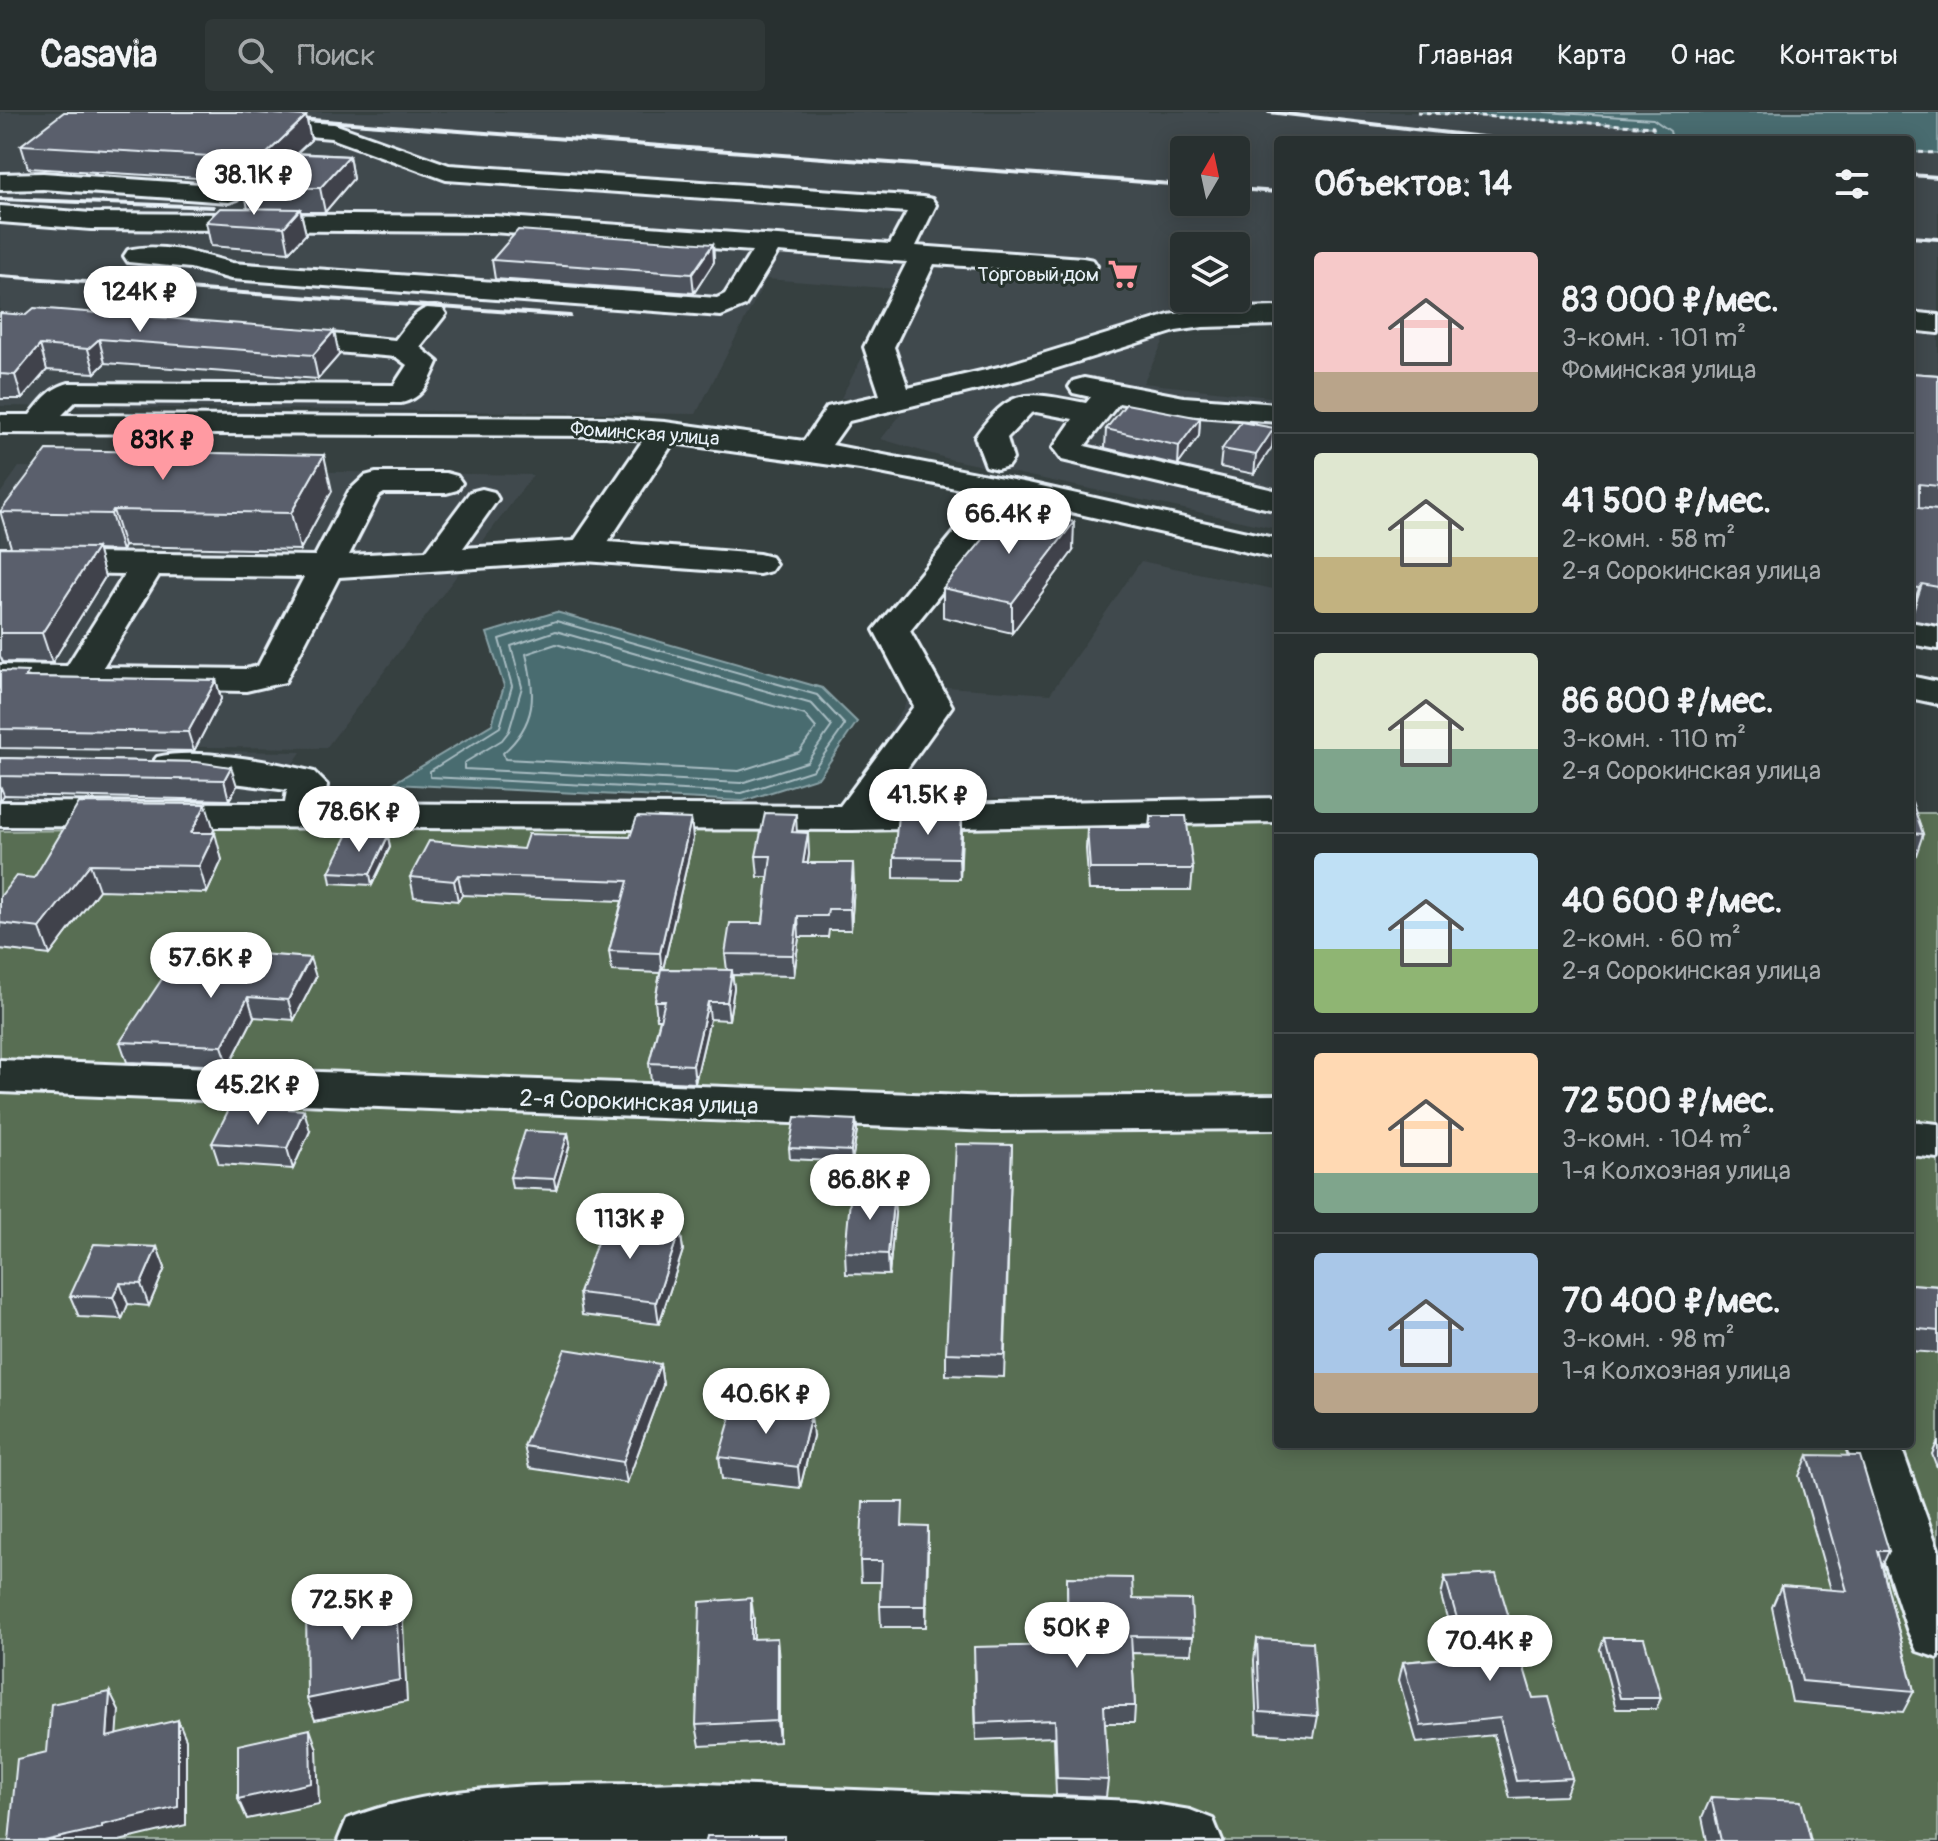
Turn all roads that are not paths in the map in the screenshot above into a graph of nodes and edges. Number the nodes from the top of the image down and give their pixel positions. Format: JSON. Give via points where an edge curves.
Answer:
{"nodes":[{"id":1,"x":225,"y":124,"type":"edge"},
{"id":2,"x":0,"y":182,"type":"edge"},
{"id":3,"x":0,"y":214,"type":"edge"},
{"id":4,"x":234,"y":222,"type":"junction"},
{"id":5,"x":272,"y":222,"type":"junction"},
{"id":6,"x":324,"y":222,"type":"junction"},
{"id":7,"x":770,"y":244,"type":"junction"},
{"id":8,"x":925,"y":255,"type":"junction"},
{"id":9,"x":138,"y":256,"type":"dead end"},
{"id":10,"x":191,"y":260,"type":"junction"},
{"id":11,"x":1083,"y":266,"type":"dead end"},
{"id":12,"x":272,"y":274,"type":"junction"},
{"id":13,"x":432,"y":314,"type":"dead end"},
{"id":14,"x":1274,"y":316,"type":"edge"},
{"id":15,"x":1914,"y":321,"type":"edge"},
{"id":16,"x":1938,"y":324,"type":"edge"},
{"id":17,"x":251,"y":336,"type":"edge"},
{"id":18,"x":403,"y":349,"type":"junction"},
{"id":19,"x":903,"y":349,"type":"junction"},
{"id":20,"x":159,"y":362,"type":"edge"},
{"id":21,"x":1011,"y":373,"type":"junction"},
{"id":22,"x":127,"y":392,"type":"junction"},
{"id":23,"x":897,"y":400,"type":"junction"},
{"id":24,"x":1103,"y":403,"type":"junction"},
{"id":25,"x":1274,"y":413,"type":"edge"},
{"id":26,"x":39,"y":424,"type":"junction"},
{"id":27,"x":1,"y":425,"type":"edge"},
{"id":28,"x":665,"y":431,"type":"junction"},
{"id":29,"x":812,"y":452,"type":"junction"},
{"id":30,"x":997,"y":459,"type":"dead end"},
{"id":31,"x":446,"y":483,"type":"dead end"},
{"id":32,"x":1015,"y":490,"type":"junction"},
{"id":33,"x":482,"y":499,"type":"dead end"},
{"id":34,"x":1274,"y":500,"type":"edge"},
{"id":35,"x":1274,"y":548,"type":"edge"},
{"id":36,"x":585,"y":551,"type":"junction"},
{"id":37,"x":436,"y":561,"type":"junction"},
{"id":38,"x":0,"y":562,"type":"edge"},
{"id":39,"x":759,"y":564,"type":"dead end"},
{"id":40,"x":148,"y":565,"type":"junction"},
{"id":41,"x":327,"y":567,"type":"junction"},
{"id":42,"x":1914,"y":634,"type":"edge"},
{"id":43,"x":1938,"y":638,"type":"edge"},
{"id":44,"x":0,"y":676,"type":"edge"},
{"id":45,"x":78,"y":678,"type":"junction"},
{"id":46,"x":1914,"y":688,"type":"edge"},
{"id":47,"x":1938,"y":693,"type":"edge"},
{"id":48,"x":141,"y":765,"type":"edge"},
{"id":49,"x":1274,"y":810,"type":"edge"},
{"id":50,"x":0,"y":814,"type":"edge"},
{"id":51,"x":303,"y":815,"type":"junction"},
{"id":52,"x":852,"y":818,"type":"junction"},
{"id":53,"x":0,"y":1076,"type":"edge"},
{"id":54,"x":1274,"y":1112,"type":"edge"},
{"id":55,"x":1914,"y":1138,"type":"edge"},
{"id":56,"x":1938,"y":1141,"type":"edge"},
{"id":57,"x":1874,"y":1448,"type":"edge"},
{"id":58,"x":1938,"y":1632,"type":"edge"},
{"id":59,"x":370,"y":1841,"type":"edge"},
{"id":60,"x":1190,"y":1841,"type":"edge"}],
"edges":[{"from":1,"to":8,"type":"street","via":[[334,131],[446,172],[923,205]]},
{"from":2,"to":5,"type":"street","via":[[254,196],[264,200]]},
{"from":3,"to":4,"type":"street"},
{"from":4,"to":5,"type":"street"},
{"from":4,"to":10,"type":"street"},
{"from":5,"to":6,"type":"street"},
{"from":6,"to":7,"type":"street","via":[[493,224]]},
{"from":6,"to":12,"type":"street"},
{"from":7,"to":8,"type":"street"},
{"from":7,"to":12,"type":"street","via":[[735,300],[721,307]]},
{"from":8,"to":11,"type":"street"},
{"from":8,"to":19,"type":"street"},
{"from":8,"to":19,"type":"street","via":[[879,347]]},
{"from":9,"to":10,"type":"street"},
{"from":10,"to":12,"type":"street","via":[[231,271]]},
{"from":13,"to":18,"type":"street"},
{"from":14,"to":21,"type":"street","via":[[1169,324]]},
{"from":15,"to":16,"type":"street"},
{"from":17,"to":18,"type":"street"},
{"from":18,"to":22,"type":"street","via":[[423,362],[411,387],[401,394]]},
{"from":19,"to":23,"type":"street"},
{"from":20,"to":22,"type":"street"},
{"from":21,"to":23,"type":"street"},
{"from":21,"to":24,"type":"street"},
{"from":22,"to":26,"type":"street","via":[[69,392]]},
{"from":23,"to":29,"type":"street","via":[[838,414]]},
{"from":24,"to":25,"type":"street"},
{"from":24,"to":30,"type":"street","via":[[1027,403],[998,409],[991,437]]},
{"from":24,"to":34,"type":"street","via":[[1070,443],[1073,453]]},
{"from":26,"to":27,"type":"street","name":"Фоминская улица"},
{"from":26,"to":28,"type":"street","name":"Фоминская улица"},
{"from":28,"to":29,"type":"street","name":"Фоминская улица"},
{"from":28,"to":36,"type":"street"},
{"from":29,"to":32,"type":"street","name":"Фоминская улица"},
{"from":31,"to":41,"type":"street","via":[[369,486]]},
{"from":32,"to":35,"type":"street","name":"Фоминская улица"},
{"from":32,"to":52,"type":"street","via":[[975,529],[892,630],[933,706]]},
{"from":33,"to":37,"type":"street"},
{"from":36,"to":37,"type":"street"},
{"from":36,"to":39,"type":"street"},
{"from":37,"to":41,"type":"street"},
{"from":38,"to":40,"type":"street"},
{"from":40,"to":41,"type":"street"},
{"from":40,"to":45,"type":"street"},
{"from":41,"to":45,"type":"street","via":[[272,674],[246,680]]},
{"from":42,"to":43,"type":"street"},
{"from":44,"to":45,"type":"street"},
{"from":46,"to":47,"type":"street"},
{"from":48,"to":51,"type":"street","via":[[203,766],[300,780],[307,785]]},
{"from":49,"to":52,"type":"street"},
{"from":50,"to":51,"type":"street"},
{"from":51,"to":52,"type":"street"},
{"from":53,"to":54,"type":"street","name":"2-я Сорокинская улица","via":[[976,1113]]},
{"from":55,"to":56,"type":"street"},
{"from":57,"to":58,"type":"street"},
{"from":59,"to":60,"type":"street","via":[[463,1821],[679,1813],[1135,1831]]}]}
